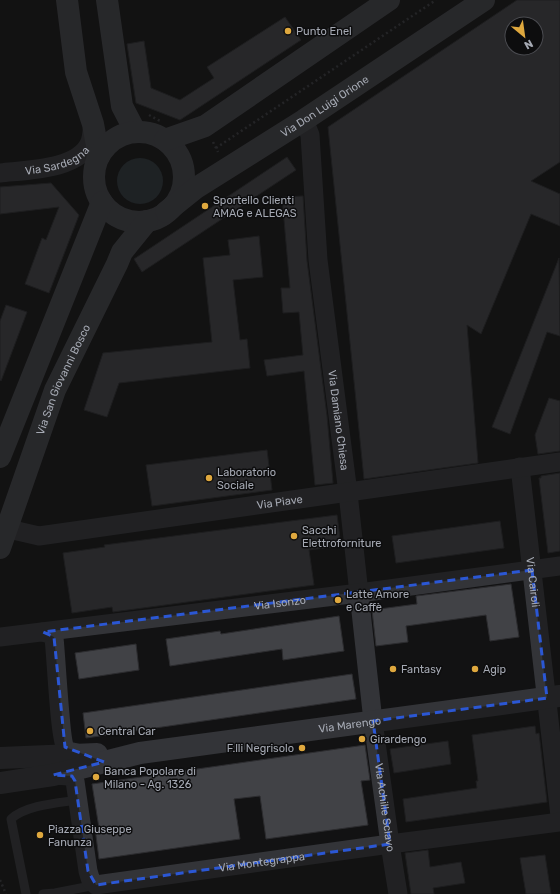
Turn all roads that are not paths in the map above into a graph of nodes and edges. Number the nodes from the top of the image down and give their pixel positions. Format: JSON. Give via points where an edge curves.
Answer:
{"nodes":[{"id":1,"x":67,"y":0,"type":"edge"},
{"id":2,"x":107,"y":0,"type":"edge"},
{"id":3,"x":390,"y":0,"type":"edge"},
{"id":4,"x":484,"y":0,"type":"edge"},
{"id":5,"x":304,"y":120,"type":"junction"},
{"id":6,"x":93,"y":124,"type":"junction"},
{"id":7,"x":135,"y":132,"type":"junction"},
{"id":8,"x":165,"y":140,"type":"junction"},
{"id":9,"x":99,"y":156,"type":"junction"},
{"id":10,"x":0,"y":173,"type":"edge"},
{"id":11,"x":102,"y":202,"type":"junction"},
{"id":12,"x":157,"y":217,"type":"junction"},
{"id":13,"x":0,"y":458,"type":"edge"},
{"id":14,"x":560,"y":462,"type":"edge"},
{"id":15,"x":520,"y":467,"type":"junction"},
{"id":16,"x":348,"y":493,"type":"junction"},
{"id":17,"x":2,"y":534,"type":"edge"},
{"id":18,"x":560,"y":566,"type":"edge"},
{"id":19,"x":532,"y":570,"type":"junction"},
{"id":20,"x":359,"y":593,"type":"junction"},
{"id":21,"x":43,"y":632,"type":"junction"},
{"id":22,"x":0,"y":637,"type":"edge"},
{"id":23,"x":553,"y":697,"type":"edge"},
{"id":24,"x":373,"y":721,"type":"junction"},
{"id":25,"x":140,"y":753,"type":"junction"},
{"id":26,"x":81,"y":754,"type":"junction"},
{"id":27,"x":1,"y":758,"type":"edge"},
{"id":28,"x":53,"y":776,"type":"junction"},
{"id":29,"x":1,"y":784,"type":"edge"},
{"id":30,"x":78,"y":800,"type":"junction"},
{"id":31,"x":560,"y":816,"type":"edge"},
{"id":32,"x":560,"y":822,"type":"edge"},
{"id":33,"x":390,"y":844,"type":"junction"},
{"id":34,"x":96,"y":885,"type":"junction"},
{"id":35,"x":26,"y":894,"type":"edge"},
{"id":36,"x":42,"y":894,"type":"edge"},
{"id":37,"x":398,"y":894,"type":"edge"}],
"edges":[{"from":1,"to":6,"type":"main road","name":"Via San Giovanni Bosco","via":[[76,72]]},
{"from":2,"to":7,"type":"main road","via":[[122,106]]},
{"from":3,"to":8,"type":"main road","via":[[205,126]]},
{"from":4,"to":5,"type":"main road","name":"Via Don Luigi Orione"},
{"from":5,"to":12,"type":"main road","name":"Via Don Luigi Orione","via":[[196,188]]},
{"from":5,"to":16,"type":"street","name":"Via Damiano Chiesa","via":[[310,135],[318,260]]},
{"from":6,"to":9,"type":"main road","name":"Via San Giovanni Bosco"},
{"from":6,"to":10,"type":"street","name":"Via Sardegna","via":[[89,143],[72,161],[58,166]]},
{"from":7,"to":8,"type":"main road","name":"Via San Giovanni Bosco","via":[[145,132]]},
{"from":7,"to":9,"type":"main road","name":"Via San Giovanni Bosco","via":[[118,137],[107,145]]},
{"from":8,"to":12,"type":"main road","name":"Via San Giovanni Bosco","via":[[173,147],[183,165],[183,186],[174,205]]},
{"from":9,"to":11,"type":"main road","name":"Via San Giovanni Bosco","via":[[94,180]]},
{"from":11,"to":12,"type":"main road","name":"Via San Giovanni Bosco","via":[[111,212],[134,222]]},
{"from":11,"to":13,"type":"main road"},
{"from":12,"to":17,"type":"main road","name":"Via San Giovanni Bosco","via":[[122,252],[55,390]]},
{"from":14,"to":15,"type":"street","name":"Via Piave"},
{"from":15,"to":16,"type":"street","name":"Via Piave"},
{"from":15,"to":19,"type":"street","name":"Via Cairoli"},
{"from":16,"to":17,"type":"street","name":"Via Piave","via":[[39,536]]},
{"from":16,"to":20,"type":"street","name":"Via Damiano Chiesa"},
{"from":18,"to":19,"type":"street","name":"Via Isonzo"},
{"from":19,"to":20,"type":"street","name":"Via Isonzo"},
{"from":19,"to":23,"type":"street","name":"Via Cairoli"},
{"from":20,"to":21,"type":"street","name":"Via Isonzo"},
{"from":20,"to":24,"type":"street","name":"Via Damiano Chiesa"},
{"from":21,"to":22,"type":"street","name":"Via Isonzo"},
{"from":21,"to":26,"type":"street","via":[[54,638],[64,745],[68,750]]},
{"from":23,"to":24,"type":"street","name":"Via Marengo"},
{"from":23,"to":31,"type":"street","name":"Via Cairoli"},
{"from":24,"to":25,"type":"street","name":"Via Marengo"},
{"from":24,"to":33,"type":"street","name":"Via Achille Sclavo"},
{"from":25,"to":26,"type":"street","name":"Via Marengo"},
{"from":25,"to":28,"type":"street","name":"Via Marengo"},
{"from":26,"to":27,"type":"street","name":"Via Marengo"},
{"from":28,"to":29,"type":"street","name":"Via Marengo"},
{"from":28,"to":30,"type":"street","via":[[72,777]]},
{"from":30,"to":34,"type":"street","via":[[90,878]]},
{"from":30,"to":35,"type":"lane","via":[[43,806],[11,818]]},
{"from":32,"to":33,"type":"street","name":"Via Montegrappa"},
{"from":33,"to":34,"type":"street","name":"Via Montegrappa"},
{"from":33,"to":37,"type":"street","name":"Via Achille Sclavo"},
{"from":34,"to":36,"type":"lane"}]}
